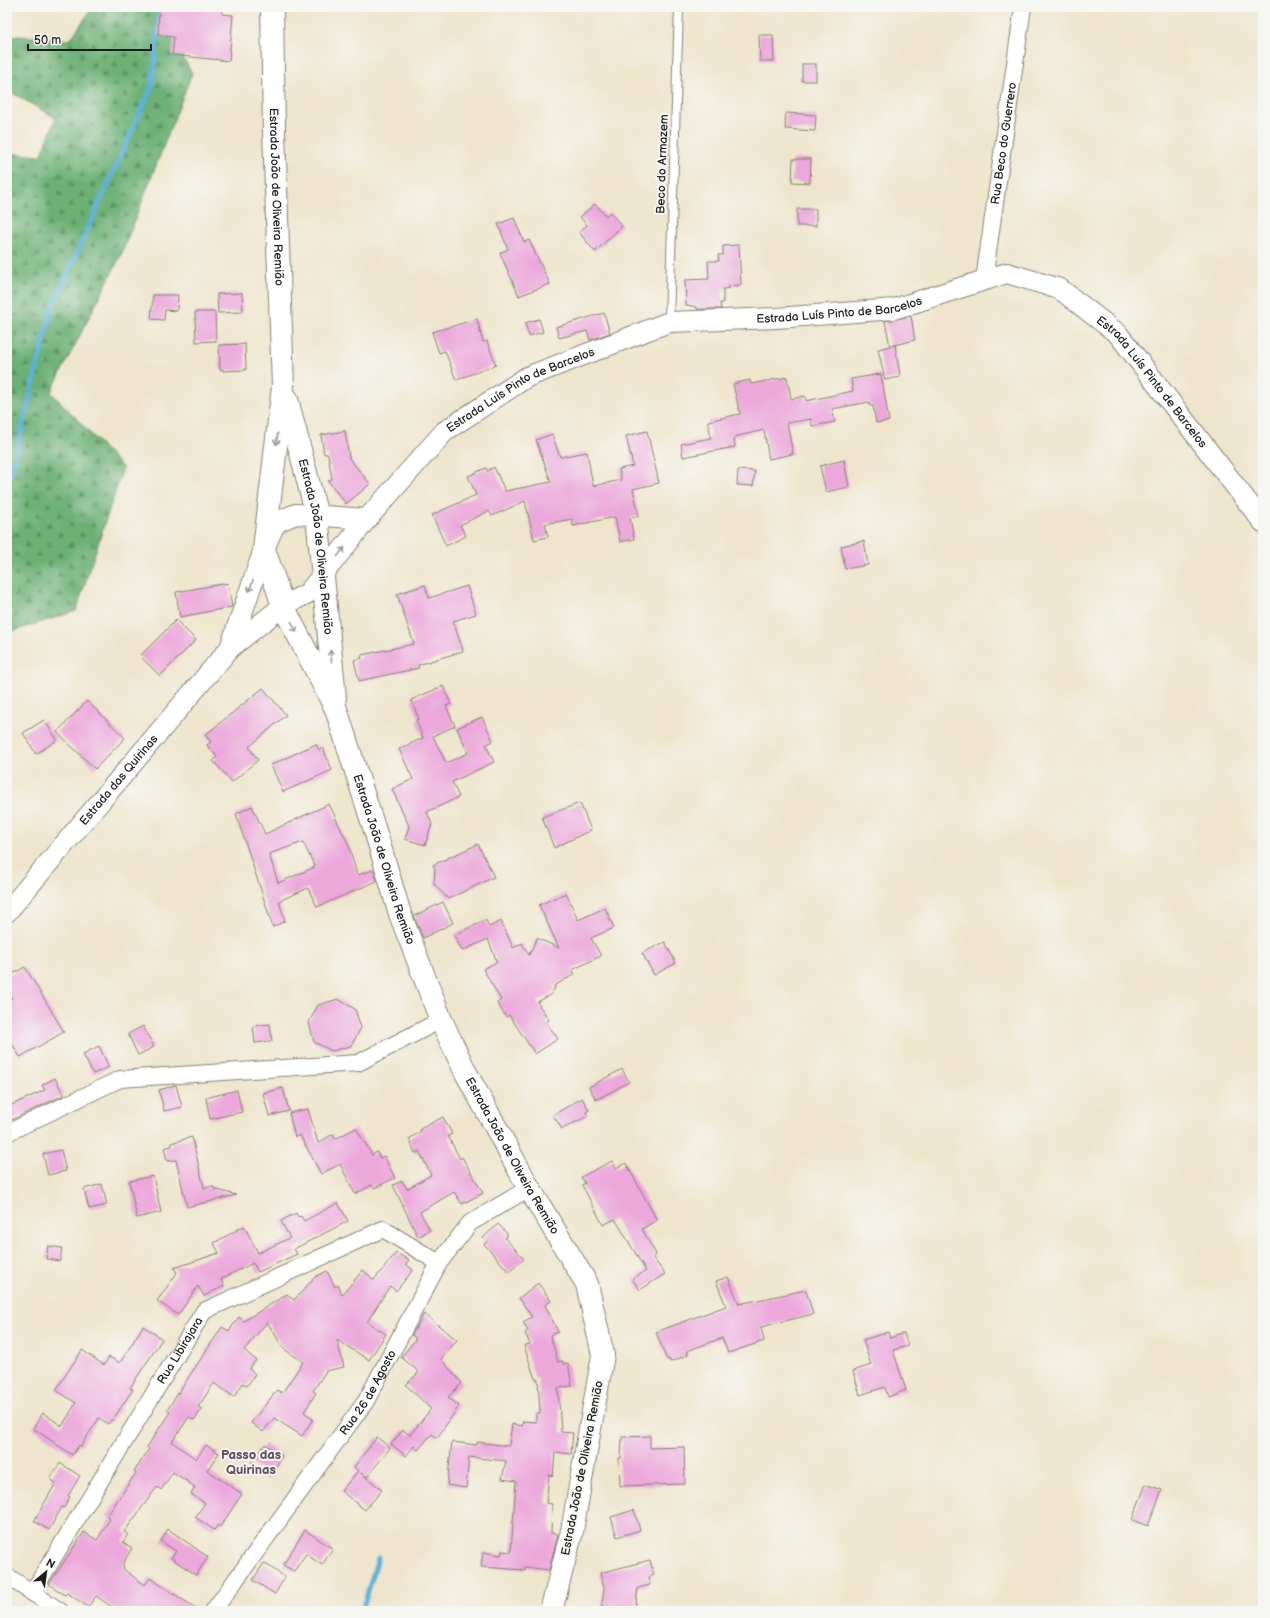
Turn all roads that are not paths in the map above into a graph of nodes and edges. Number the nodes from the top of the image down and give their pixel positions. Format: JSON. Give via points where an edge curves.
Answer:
{"nodes":[{"id":1,"x":272,"y":7,"type":"edge"},
{"id":2,"x":678,"y":7,"type":"edge"},
{"id":3,"x":1023,"y":7,"type":"edge"},
{"id":4,"x":984,"y":280,"type":"junction"},
{"id":5,"x":669,"y":322,"type":"junction"},
{"id":6,"x":283,"y":386,"type":"junction"},
{"id":7,"x":317,"y":516,"type":"junction"},
{"id":8,"x":367,"y":519,"type":"junction"},
{"id":9,"x":1263,"y":522,"type":"edge"},
{"id":10,"x":264,"y":549,"type":"junction"},
{"id":11,"x":324,"y":575,"type":"junction"},
{"id":12,"x":283,"y":606,"type":"junction"},
{"id":13,"x":230,"y":648,"type":"junction"},
{"id":14,"x":336,"y":709,"type":"junction"},
{"id":15,"x":7,"y":912,"type":"edge"},
{"id":16,"x":441,"y":1020,"type":"junction"},
{"id":17,"x":7,"y":1133,"type":"edge"},
{"id":18,"x":529,"y":1188,"type":"junction"},
{"id":19,"x":439,"y":1263,"type":"junction"},
{"id":20,"x":7,"y":1576,"type":"edge"},
{"id":21,"x":32,"y":1593,"type":"junction"},
{"id":22,"x":60,"y":1611,"type":"edge"},
{"id":23,"x":213,"y":1611,"type":"edge"},
{"id":24,"x":551,"y":1611,"type":"edge"}],
"edges":[{"from":1,"to":6,"type":"main road","name":"Estrada João de Oliveira Remião"},
{"from":2,"to":5,"type":"lane","name":"Beco do Armazem"},
{"from":3,"to":4,"type":"street","name":"Rua Beco do Guerrero"},
{"from":4,"to":5,"type":"street","name":"Estrada Luís Pinto de Barcelos","via":[[894,309],[777,318]]},
{"from":4,"to":9,"type":"street","name":"Estrada Luís Pinto de Barcelos","via":[[1007,273],[1060,289],[1118,334]]},
{"from":5,"to":8,"type":"street","name":"Estrada Luís Pinto de Barcelos","via":[[520,381],[445,431]]},
{"from":6,"to":7,"type":"main road","name":"Estrada João de Oliveira Remião"},
{"from":6,"to":10,"type":"main road","name":"Estrada João de Oliveira Remião","one_way":true},
{"from":7,"to":8,"type":"street"},
{"from":7,"to":10,"type":"street","name":"Estrada das Quirinas","via":[[296,514],[279,521]]},
{"from":7,"to":11,"type":"main road","name":"Estrada João de Oliveira Remião"},
{"from":11,"to":8,"type":"street","name":"Estrada Luís Pinto de Barcelos","one_way":true},
{"from":10,"to":12,"type":"main road","name":"Estrada João de Oliveira Remião"},
{"from":10,"to":13,"type":"street","name":"Estrada das Quirinas","one_way":true},
{"from":11,"to":12,"type":"street","name":"Estrada Luís Pinto de Barcelos","via":[[308,593]]},
{"from":14,"to":11,"type":"main road","name":"Estrada João de Oliveira Remião","one_way":true},
{"from":12,"to":13,"type":"street","name":"Estrada das Quirinas"},
{"from":12,"to":14,"type":"main road","name":"Estrada João de Oliveira Remião","one_way":true},
{"from":13,"to":15,"type":"street","name":"Estrada das Quirinas"},
{"from":14,"to":16,"type":"main road","name":"Estrada João de Oliveira Remião","via":[[400,914]]},
{"from":16,"to":17,"type":"street","via":[[358,1063],[120,1079]]},
{"from":16,"to":18,"type":"main road","name":"Estrada João de Oliveira Remião","via":[[465,1072]]},
{"from":18,"to":19,"type":"street","name":"Rua 26 de Agosto","via":[[470,1223]]},
{"from":18,"to":24,"type":"main road","name":"Estrada João de Oliveira Remião","via":[[587,1284],[603,1355],[572,1531]]},
{"from":19,"to":21,"type":"street","name":"Rua Libirajara","via":[[383,1228],[204,1311]]},
{"from":19,"to":23,"type":"street","name":"Rua 26 de Agosto","via":[[366,1401]]},
{"from":20,"to":21,"type":"street"},
{"from":21,"to":22,"type":"street"}]}
